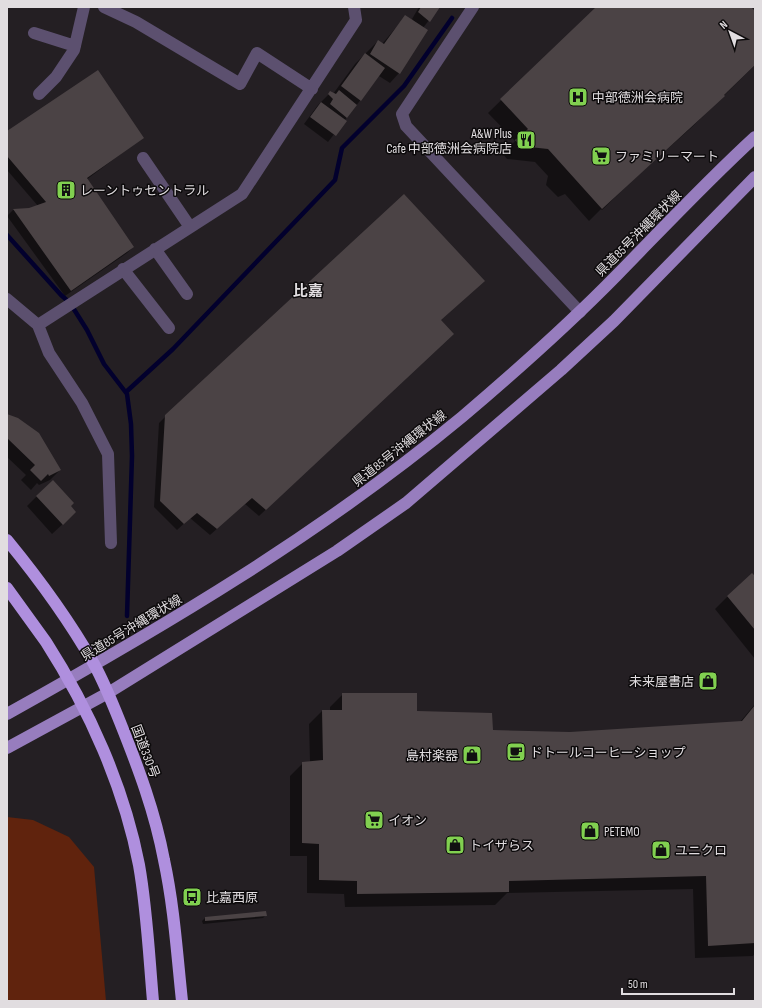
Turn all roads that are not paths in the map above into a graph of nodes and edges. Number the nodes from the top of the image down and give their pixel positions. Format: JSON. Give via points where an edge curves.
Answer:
{"nodes":[{"id":1,"x":84,"y":7,"type":"edge"},
{"id":2,"x":104,"y":7,"type":"edge"},
{"id":3,"x":354,"y":7,"type":"edge"},
{"id":4,"x":473,"y":7,"type":"edge"},
{"id":5,"x":34,"y":32,"type":"dead end"},
{"id":6,"x":75,"y":46,"type":"junction"},
{"id":7,"x":312,"y":89,"type":"junction"},
{"id":8,"x":39,"y":94,"type":"dead end"},
{"id":9,"x":755,"y":137,"type":"edge"},
{"id":10,"x":143,"y":158,"type":"dead end"},
{"id":11,"x":755,"y":177,"type":"edge"},
{"id":12,"x":190,"y":227,"type":"junction"},
{"id":13,"x":155,"y":249,"type":"junction"},
{"id":14,"x":124,"y":269,"type":"junction"},
{"id":15,"x":187,"y":294,"type":"dead end"},
{"id":16,"x":7,"y":299,"type":"edge"},
{"id":17,"x":580,"y":312,"type":"junction"},
{"id":18,"x":38,"y":325,"type":"junction"},
{"id":19,"x":169,"y":328,"type":"dead end"},
{"id":20,"x":7,"y":540,"type":"edge"},
{"id":21,"x":111,"y":543,"type":"dead end"},
{"id":22,"x":7,"y":588,"type":"edge"},
{"id":23,"x":95,"y":665,"type":"junction"},
{"id":24,"x":67,"y":680,"type":"junction"},
{"id":25,"x":108,"y":693,"type":"junction"},
{"id":26,"x":83,"y":708,"type":"junction"},
{"id":27,"x":7,"y":714,"type":"edge"},
{"id":28,"x":7,"y":748,"type":"edge"},
{"id":29,"x":153,"y":1001,"type":"edge"},
{"id":30,"x":182,"y":1001,"type":"edge"}],
"edges":[{"from":1,"to":6,"type":"street"},
{"from":2,"to":7,"type":"street","via":[[136,22],[240,84],[256,53]]},
{"from":3,"to":7,"type":"street","via":[[356,20]]},
{"from":4,"to":17,"type":"street","via":[[402,114],[406,126]]},
{"from":5,"to":6,"type":"street"},
{"from":6,"to":8,"type":"street","via":[[56,77]]},
{"from":7,"to":12,"type":"street","via":[[242,194]]},
{"from":9,"to":17,"type":"main road","name":"県道85号沖縄環状線"},
{"from":10,"to":12,"type":"street"},
{"from":11,"to":25,"type":"main road","via":[[609,326],[406,503],[337,551]]},
{"from":12,"to":13,"type":"street"},
{"from":13,"to":14,"type":"street"},
{"from":13,"to":15,"type":"street"},
{"from":14,"to":18,"type":"street"},
{"from":14,"to":19,"type":"street"},
{"from":16,"to":18,"type":"street"},
{"from":17,"to":23,"type":"main road","name":"県道85号沖縄環状線","via":[[461,417],[351,503],[260,564]]},
{"from":18,"to":21,"type":"street","via":[[50,353],[82,403],[108,454]]},
{"from":20,"to":23,"type":"highway","name":"国道330号","via":[[66,619]]},
{"from":22,"to":24,"type":"highway","via":[[46,643]]},
{"from":23,"to":24,"type":"main road","name":"県道85号沖縄環状線"},
{"from":23,"to":25,"type":"highway","name":"国道330号"},
{"from":24,"to":26,"type":"highway"},
{"from":24,"to":27,"type":"main road","name":"県道85号沖縄環状線"},
{"from":25,"to":26,"type":"main road"},
{"from":25,"to":30,"type":"highway","name":"国道330号","via":[[146,790],[164,859],[173,913]]},
{"from":26,"to":28,"type":"main road"},
{"from":26,"to":29,"type":"highway","via":[[102,748],[122,802],[138,865]]}]}
